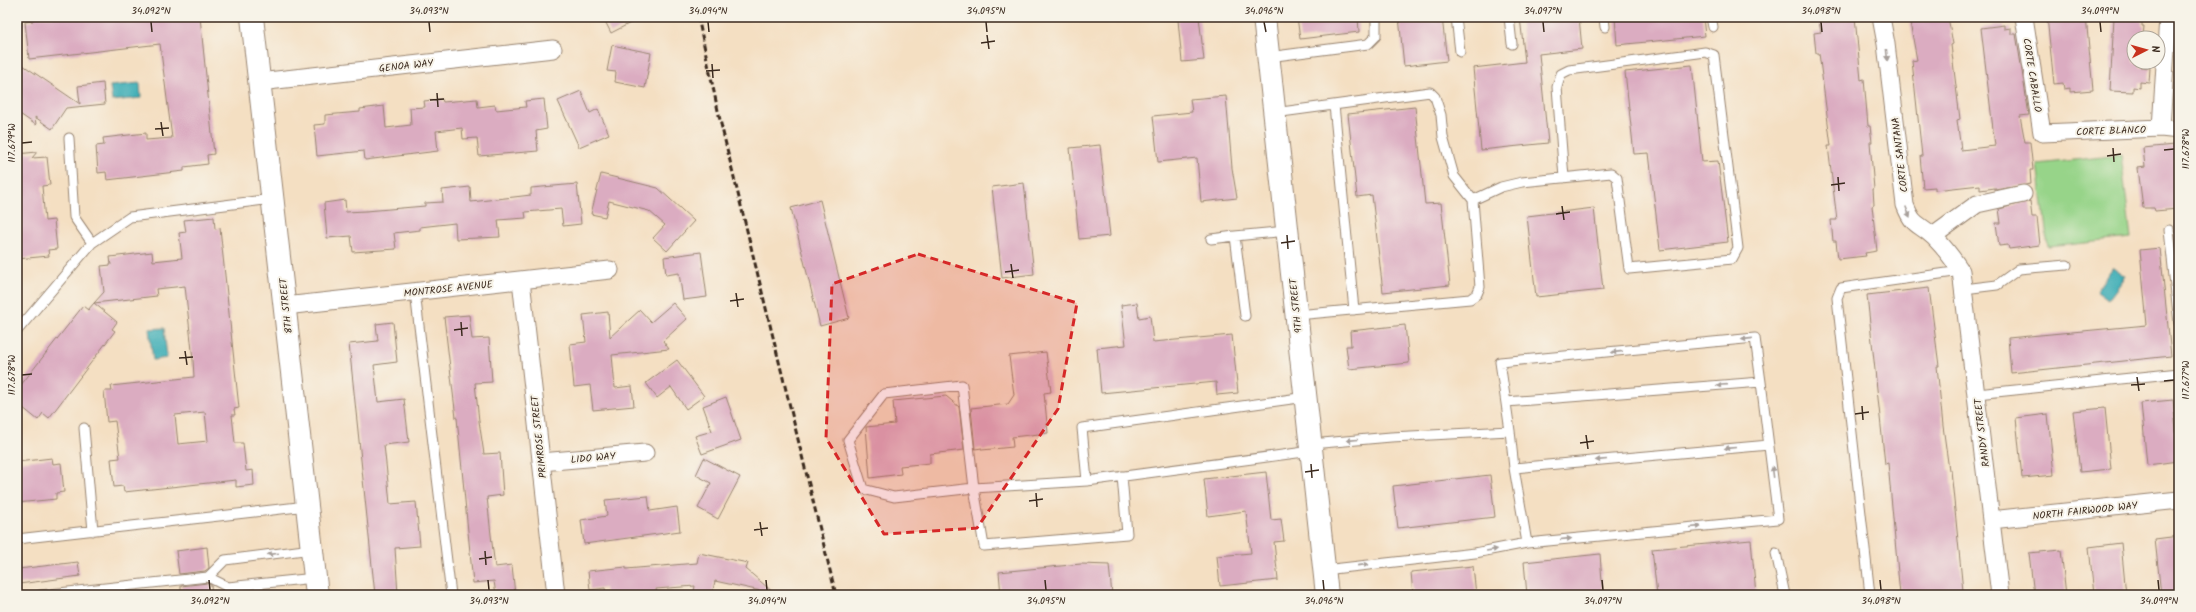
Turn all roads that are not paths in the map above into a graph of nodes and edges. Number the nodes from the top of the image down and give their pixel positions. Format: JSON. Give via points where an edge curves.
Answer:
{"nodes":[{"id":1,"x":252,"y":17,"type":"edge"},
{"id":2,"x":1264,"y":17,"type":"edge"},
{"id":3,"x":1376,"y":17,"type":"edge"},
{"id":4,"x":1456,"y":17,"type":"edge"},
{"id":5,"x":1509,"y":17,"type":"edge"},
{"id":6,"x":1604,"y":17,"type":"edge"},
{"id":7,"x":1712,"y":17,"type":"edge"},
{"id":8,"x":1881,"y":17,"type":"edge"},
{"id":9,"x":2024,"y":17,"type":"edge"},
{"id":10,"x":2168,"y":17,"type":"edge"},
{"id":11,"x":1605,"y":27,"type":"dead end"},
{"id":12,"x":1713,"y":27,"type":"dead end"},
{"id":13,"x":1512,"y":44,"type":"dead end"},
{"id":14,"x":553,"y":49,"type":"dead end"},
{"id":15,"x":1460,"y":52,"type":"dead end"},
{"id":16,"x":1268,"y":57,"type":"junction"},
{"id":17,"x":259,"y":82,"type":"junction"},
{"id":18,"x":1334,"y":105,"type":"junction"},
{"id":19,"x":1274,"y":113,"type":"junction"},
{"id":20,"x":2161,"y":128,"type":"junction"},
{"id":21,"x":2179,"y":130,"type":"edge"},
{"id":22,"x":2042,"y":134,"type":"joint"},
{"id":23,"x":69,"y":138,"type":"dead end"},
{"id":24,"x":1564,"y":178,"type":"junction"},
{"id":25,"x":2023,"y":194,"type":"dead end"},
{"id":26,"x":273,"y":199,"type":"junction"},
{"id":27,"x":1473,"y":200,"type":"junction"},
{"id":28,"x":2169,"y":230,"type":"dead end"},
{"id":29,"x":1287,"y":231,"type":"junction"},
{"id":30,"x":1235,"y":236,"type":"junction"},
{"id":31,"x":1933,"y":236,"type":"junction"},
{"id":32,"x":1211,"y":239,"type":"dead end"},
{"id":33,"x":92,"y":243,"type":"junction"},
{"id":34,"x":2067,"y":265,"type":"dead end"},
{"id":35,"x":610,"y":270,"type":"dead end"},
{"id":36,"x":1961,"y":271,"type":"junction"},
{"id":37,"x":521,"y":280,"type":"junction"},
{"id":38,"x":1964,"y":289,"type":"junction"},
{"id":39,"x":415,"y":292,"type":"junction"},
{"id":40,"x":285,"y":306,"type":"junction"},
{"id":41,"x":1354,"y":310,"type":"junction"},
{"id":42,"x":1296,"y":315,"type":"junction"},
{"id":43,"x":1245,"y":316,"type":"dead end"},
{"id":44,"x":2179,"y":323,"type":"edge"},
{"id":45,"x":17,"y":331,"type":"edge"},
{"id":46,"x":2179,"y":372,"type":"edge"},
{"id":47,"x":1761,"y":382,"type":"junction"},
{"id":48,"x":1977,"y":394,"type":"junction"},
{"id":49,"x":1306,"y":397,"type":"junction"},
{"id":50,"x":1506,"y":402,"type":"junction"},
{"id":51,"x":84,"y":428,"type":"dead end"},
{"id":52,"x":1510,"y":430,"type":"junction"},
{"id":53,"x":1769,"y":445,"type":"junction"},
{"id":54,"x":1311,"y":448,"type":"junction"},
{"id":55,"x":645,"y":453,"type":"dead end"},
{"id":56,"x":541,"y":462,"type":"junction"},
{"id":57,"x":1514,"y":468,"type":"junction"},
{"id":58,"x":1122,"y":476,"type":"junction"},
{"id":59,"x":1087,"y":481,"type":"junction"},
{"id":60,"x":974,"y":488,"type":"junction"},
{"id":61,"x":2179,"y":500,"type":"edge"},
{"id":62,"x":307,"y":506,"type":"junction"},
{"id":63,"x":1991,"y":520,"type":"junction"},
{"id":64,"x":94,"y":532,"type":"junction"},
{"id":65,"x":17,"y":539,"type":"edge"},
{"id":66,"x":1528,"y":543,"type":"junction"},
{"id":67,"x":312,"y":549,"type":"junction"},
{"id":68,"x":1776,"y":553,"type":"dead end"},
{"id":69,"x":1324,"y":570,"type":"junction"},
{"id":70,"x":208,"y":577,"type":"junction"},
{"id":71,"x":316,"y":587,"type":"edge"},
{"id":72,"x":40,"y":595,"type":"edge"},
{"id":73,"x":451,"y":595,"type":"edge"},
{"id":74,"x":556,"y":595,"type":"edge"},
{"id":75,"x":1327,"y":595,"type":"edge"},
{"id":76,"x":1785,"y":595,"type":"edge"},
{"id":77,"x":1870,"y":595,"type":"edge"},
{"id":78,"x":2000,"y":595,"type":"edge"}],
"edges":[{"from":1,"to":17,"type":"street","name":"8TH STREET"},
{"from":2,"to":16,"type":"street","name":"9TH STREET"},
{"from":3,"to":16,"type":"lane","via":[[1376,36],[1368,44]]},
{"from":4,"to":15,"type":"lane"},
{"from":5,"to":13,"type":"lane"},
{"from":6,"to":11,"type":"lane"},
{"from":7,"to":12,"type":"lane"},
{"from":8,"to":31,"type":"street","name":"CORTE SANTANA","one_way":true,"via":[[1905,205],[1912,221]]},
{"from":9,"to":22,"type":"street","name":"CORTE CABALLO"},
{"from":10,"to":20,"type":"street"},
{"from":14,"to":17,"type":"street","name":"GENOA WAY"},
{"from":16,"to":19,"type":"street","name":"9TH STREET"},
{"from":17,"to":26,"type":"street","name":"8TH STREET"},
{"from":18,"to":19,"type":"lane"},
{"from":18,"to":27,"type":"lane","via":[[1430,92],[1441,115],[1443,137],[1454,176]]},
{"from":18,"to":41,"type":"lane"},
{"from":19,"to":29,"type":"street","name":"9TH STREET"},
{"from":20,"to":21,"type":"street","name":"CORTE BLANCO"},
{"from":20,"to":22,"type":"street","name":"CORTE BLANCO"},
{"from":23,"to":33,"type":"lane","via":[[74,217]]},
{"from":24,"to":24,"type":"lane","via":[[1611,173],[1617,178],[1629,269],[1732,259],[1738,248],[1714,55],[1705,52],[1568,70],[1561,74],[1558,87]]},
{"from":24,"to":27,"type":"lane","via":[[1501,187]]},
{"from":25,"to":31,"type":"street","via":[[1977,204]]},
{"from":26,"to":33,"type":"lane","via":[[130,217]]},
{"from":26,"to":40,"type":"street","name":"8TH STREET"},
{"from":27,"to":41,"type":"lane","via":[[1480,287],[1477,294],[1470,299]]},
{"from":28,"to":44,"type":"lane"},
{"from":29,"to":30,"type":"lane"},
{"from":29,"to":42,"type":"street","name":"9TH STREET"},
{"from":30,"to":32,"type":"lane"},
{"from":30,"to":43,"type":"lane"},
{"from":31,"to":36,"type":"street","name":"CORTE SANTANA"},
{"from":33,"to":45,"type":"lane"},
{"from":34,"to":38,"type":"lane","via":[[2019,269],[1997,285]]},
{"from":35,"to":37,"type":"street","name":"MONTROSE AVENUE"},
{"from":36,"to":38,"type":"street","name":"RANDY STREET"},
{"from":36,"to":77,"type":"lane","via":[[1841,288],[1837,298]]},
{"from":37,"to":39,"type":"street","name":"MONTROSE AVENUE"},
{"from":37,"to":56,"type":"street","name":"PRIMROSE STREET"},
{"from":38,"to":48,"type":"street","name":"RANDY STREET"},
{"from":39,"to":40,"type":"street","name":"MONTROSE AVENUE"},
{"from":39,"to":73,"type":"lane"},
{"from":40,"to":62,"type":"street","name":"8TH STREET"},
{"from":41,"to":42,"type":"lane"},
{"from":42,"to":49,"type":"street","name":"9TH STREET"},
{"from":46,"to":48,"type":"lane"},
{"from":47,"to":50,"type":"lane","one_way":true},
{"from":47,"to":50,"type":"lane","one_way":true,"via":[[1755,338],[1500,362]]},
{"from":47,"to":53,"type":"lane"},
{"from":48,"to":63,"type":"street","name":"RANDY STREET"},
{"from":49,"to":54,"type":"street","name":"9TH STREET"},
{"from":49,"to":59,"type":"lane","via":[[1082,428]]},
{"from":50,"to":52,"type":"lane"},
{"from":51,"to":64,"type":"lane"},
{"from":52,"to":54,"type":"lane","one_way":true,"via":[[1391,437]]},
{"from":52,"to":57,"type":"lane"},
{"from":53,"to":57,"type":"lane","one_way":true},
{"from":66,"to":53,"type":"lane","one_way":true,"via":[[1778,519]]},
{"from":54,"to":58,"type":"lane"},
{"from":54,"to":69,"type":"street","name":"9TH STREET"},
{"from":55,"to":56,"type":"street","name":"LIDO WAY"},
{"from":56,"to":74,"type":"street","name":"PRIMROSE STREET"},
{"from":57,"to":66,"type":"lane"},
{"from":58,"to":59,"type":"lane"},
{"from":58,"to":60,"type":"lane","via":[[1127,534],[984,546]]},
{"from":59,"to":60,"type":"lane"},
{"from":60,"to":60,"type":"lane","via":[[962,385],[884,394],[848,440],[863,489],[894,497]]},
{"from":61,"to":63,"type":"street","name":"NORTH FAIRWOOD WAY"},
{"from":62,"to":64,"type":"lane"},
{"from":62,"to":67,"type":"street","name":"8TH STREET"},
{"from":63,"to":78,"type":"street","name":"RANDY STREET"},
{"from":64,"to":65,"type":"lane"},
{"from":69,"to":66,"type":"lane","one_way":true,"via":[[1474,553]]},
{"from":67,"to":70,"type":"lane","one_way":true,"via":[[225,560]]},
{"from":67,"to":71,"type":"street","name":"8TH STREET"},
{"from":68,"to":76,"type":"lane"},
{"from":69,"to":75,"type":"street","name":"9TH STREET"},
{"from":70,"to":71,"type":"lane","via":[[228,587]]},
{"from":70,"to":72,"type":"lane"}]}
